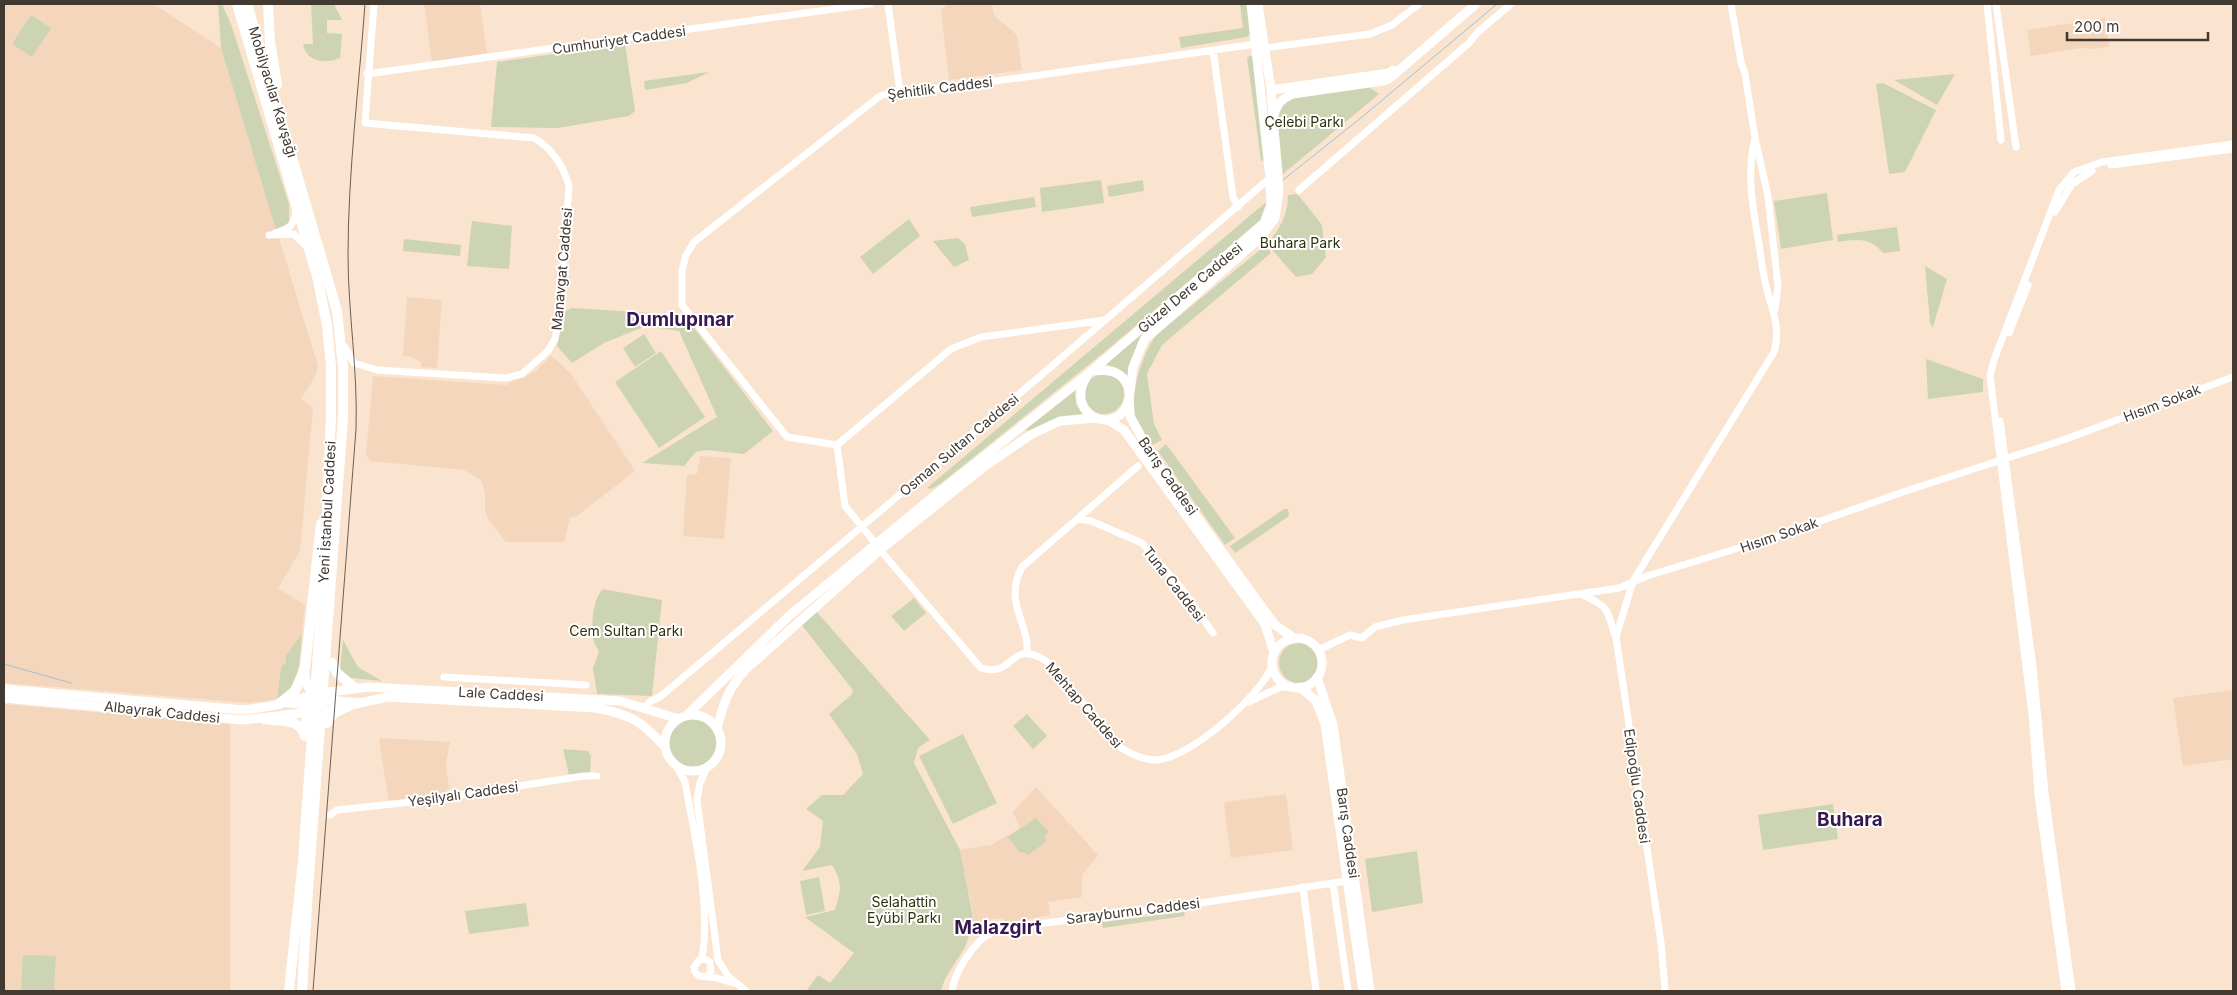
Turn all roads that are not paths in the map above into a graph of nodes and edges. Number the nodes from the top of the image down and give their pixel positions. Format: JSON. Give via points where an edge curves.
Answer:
{"nodes":[{"id":1,"x":231,"y":4,"type":"edge"},
{"id":2,"x":236,"y":4,"type":"edge"},
{"id":3,"x":247,"y":4,"type":"edge"},
{"id":4,"x":268,"y":4,"type":"edge"},
{"id":5,"x":374,"y":4,"type":"edge"},
{"id":6,"x":870,"y":4,"type":"edge"},
{"id":7,"x":888,"y":4,"type":"edge"},
{"id":8,"x":1251,"y":4,"type":"edge"},
{"id":9,"x":1258,"y":4,"type":"edge"},
{"id":10,"x":1418,"y":4,"type":"edge"},
{"id":11,"x":1476,"y":4,"type":"edge"},
{"id":12,"x":1511,"y":4,"type":"edge"},
{"id":13,"x":1987,"y":4,"type":"edge"},
{"id":14,"x":1996,"y":4,"type":"edge"},
{"id":15,"x":1732,"y":6,"type":"edge"},
{"id":16,"x":248,"y":43,"type":"junction"},
{"id":17,"x":1257,"y":45,"type":"junction"},
{"id":18,"x":1213,"y":50,"type":"junction"},
{"id":19,"x":1416,"y":55,"type":"junction"},
{"id":20,"x":367,"y":74,"type":"junction"},
{"id":21,"x":1270,"y":90,"type":"junction"},
{"id":22,"x":900,"y":92,"type":"junction"},
{"id":23,"x":1273,"y":118,"type":"junction"},
{"id":24,"x":1755,"y":138,"type":"junction"},
{"id":25,"x":2001,"y":140,"type":"dead end"},
{"id":26,"x":2233,"y":144,"type":"edge"},
{"id":27,"x":2016,"y":147,"type":"dead end"},
{"id":28,"x":2233,"y":148,"type":"edge"},
{"id":29,"x":295,"y":166,"type":"junction"},
{"id":30,"x":1270,"y":178,"type":"junction"},
{"id":31,"x":1299,"y":190,"type":"dead end"},
{"id":32,"x":1238,"y":207,"type":"junction"},
{"id":33,"x":296,"y":208,"type":"junction"},
{"id":34,"x":310,"y":252,"type":"junction"},
{"id":35,"x":1774,"y":311,"type":"junction"},
{"id":36,"x":1106,"y":320,"type":"junction"},
{"id":37,"x":342,"y":340,"type":"junction"},
{"id":38,"x":1089,"y":373,"type":"junction"},
{"id":39,"x":2233,"y":377,"type":"edge"},
{"id":40,"x":1130,"y":391,"type":"junction"},
{"id":41,"x":1129,"y":401,"type":"junction"},
{"id":42,"x":1096,"y":418,"type":"junction"},
{"id":43,"x":1108,"y":420,"type":"junction"},
{"id":44,"x":837,"y":446,"type":"junction"},
{"id":45,"x":2002,"y":460,"type":"junction"},
{"id":46,"x":1138,"y":466,"type":"dead end"},
{"id":47,"x":330,"y":467,"type":"junction"},
{"id":48,"x":337,"y":490,"type":"junction"},
{"id":49,"x":1076,"y":520,"type":"junction"},
{"id":50,"x":862,"y":527,"type":"junction"},
{"id":51,"x":878,"y":547,"type":"junction"},
{"id":52,"x":1633,"y":581,"type":"junction"},
{"id":53,"x":1582,"y":594,"type":"junction"},
{"id":54,"x":313,"y":598,"type":"junction"},
{"id":55,"x":325,"y":619,"type":"junction"},
{"id":56,"x":1213,"y":633,"type":"dead end"},
{"id":57,"x":1616,"y":637,"type":"junction"},
{"id":58,"x":1294,"y":638,"type":"junction"},
{"id":59,"x":1318,"y":650,"type":"junction"},
{"id":60,"x":1026,"y":652,"type":"junction"},
{"id":61,"x":1274,"y":653,"type":"junction"},
{"id":62,"x":332,"y":666,"type":"junction"},
{"id":63,"x":1272,"y":666,"type":"junction"},
{"id":64,"x":304,"y":668,"type":"junction"},
{"id":65,"x":444,"y":677,"type":"dead end"},
{"id":66,"x":1317,"y":677,"type":"junction"},
{"id":67,"x":586,"y":685,"type":"dead end"},
{"id":68,"x":1296,"y":687,"type":"junction"},
{"id":69,"x":355,"y":688,"type":"junction"},
{"id":70,"x":4,"y":689,"type":"edge"},
{"id":71,"x":443,"y":691,"type":"junction"},
{"id":72,"x":322,"y":695,"type":"junction"},
{"id":73,"x":388,"y":697,"type":"junction"},
{"id":74,"x":4,"y":698,"type":"edge"},
{"id":75,"x":282,"y":703,"type":"junction"},
{"id":76,"x":357,"y":703,"type":"junction"},
{"id":77,"x":1242,"y":706,"type":"junction"},
{"id":78,"x":644,"y":708,"type":"junction"},
{"id":79,"x":307,"y":709,"type":"junction"},
{"id":80,"x":320,"y":711,"type":"junction"},
{"id":81,"x":291,"y":716,"type":"junction"},
{"id":82,"x":682,"y":718,"type":"junction"},
{"id":83,"x":264,"y":719,"type":"junction"},
{"id":84,"x":327,"y":723,"type":"junction"},
{"id":85,"x":717,"y":729,"type":"junction"},
{"id":86,"x":305,"y":737,"type":"junction"},
{"id":87,"x":326,"y":738,"type":"junction"},
{"id":88,"x":665,"y":747,"type":"junction"},
{"id":89,"x":676,"y":765,"type":"junction"},
{"id":90,"x":707,"y":767,"type":"junction"},
{"id":91,"x":597,"y":776,"type":"dead end"},
{"id":92,"x":310,"y":811,"type":"junction"},
{"id":93,"x":330,"y":815,"type":"dead end"},
{"id":94,"x":1348,"y":880,"type":"junction"},
{"id":95,"x":1334,"y":883,"type":"junction"},
{"id":96,"x":1303,"y":887,"type":"junction"},
{"id":97,"x":298,"y":914,"type":"junction"},
{"id":98,"x":306,"y":946,"type":"junction"},
{"id":99,"x":702,"y":959,"type":"junction"},
{"id":100,"x":718,"y":960,"type":"junction"},
{"id":101,"x":712,"y":968,"type":"junction"},
{"id":102,"x":707,"y":976,"type":"junction"},
{"id":103,"x":736,"y":984,"type":"junction"},
{"id":104,"x":290,"y":991,"type":"edge"},
{"id":105,"x":302,"y":991,"type":"edge"},
{"id":106,"x":746,"y":991,"type":"edge"},
{"id":107,"x":952,"y":991,"type":"edge"},
{"id":108,"x":1316,"y":991,"type":"edge"},
{"id":109,"x":1348,"y":991,"type":"edge"},
{"id":110,"x":1363,"y":991,"type":"edge"},
{"id":111,"x":1370,"y":991,"type":"edge"},
{"id":112,"x":1667,"y":991,"type":"edge"},
{"id":113,"x":2065,"y":991,"type":"edge"},
{"id":114,"x":2072,"y":991,"type":"edge"}],
"edges":[{"from":1,"to":16,"type":"highway","name":"Mobilyacılar Kavşağı"},
{"from":2,"to":16,"type":"highway","name":"Mobilyacılar Kavşağı"},
{"from":3,"to":29,"type":"highway","name":"Mobilyacılar Kavşağı"},
{"from":4,"to":29,"type":"highway","name":"Mobilyacılar Kavşağı","via":[[273,64],[292,132]]},
{"from":5,"to":20,"type":"street"},
{"from":6,"to":20,"type":"street","name":"Cumhuriyet Caddesi"},
{"from":7,"to":22,"type":"street"},
{"from":8,"to":17,"type":"main road","name":"Güzel Dere Caddesi"},
{"from":9,"to":17,"type":"main road","name":"Güzel Dere Caddesi"},
{"from":10,"to":17,"type":"street","name":"Şehitlik Caddesi","via":[[1392,25],[1370,34]]},
{"from":11,"to":19,"type":"main road"},
{"from":12,"to":31,"type":"street"},
{"from":13,"to":25,"type":"street"},
{"from":14,"to":27,"type":"street"},
{"from":15,"to":24,"type":"street"},
{"from":16,"to":33,"type":"highway","name":"Yeni İstanbul Caddesi"},
{"from":17,"to":18,"type":"street","name":"Şehitlik Caddesi"},
{"from":17,"to":21,"type":"main road","name":"Güzel Dere Caddesi"},
{"from":17,"to":30,"type":"main road","name":"Güzel Dere Caddesi"},
{"from":18,"to":22,"type":"street","name":"Şehitlik Caddesi"},
{"from":18,"to":32,"type":"street","via":[[1233,198]]},
{"from":19,"to":21,"type":"main road","via":[[1389,73]]},
{"from":19,"to":23,"type":"main road","via":[[1382,81],[1283,98]]},
{"from":20,"to":37,"type":"street","name":"Manavgat Caddesi","via":[[365,123],[513,134],[534,138],[547,146],[564,169],[569,186],[560,312],[555,339],[548,351],[522,374],[505,378],[377,370],[352,361]]},
{"from":21,"to":23,"type":"main road","name":"Güzel Dere Caddesi"},
{"from":22,"to":44,"type":"street","name":"Şehitlik Caddesi","via":[[880,96],[720,220],[694,242],[682,271],[682,305],[787,437]]},
{"from":23,"to":40,"type":"main road","name":"Güzel Dere Caddesi","via":[[1279,192],[1275,218],[1260,238],[1144,340],[1133,367]]},
{"from":24,"to":35,"type":"street","via":[[1768,196],[1776,257],[1778,286]]},
{"from":24,"to":35,"type":"street","via":[[1751,155],[1751,198]]},
{"from":26,"to":45,"type":"street","via":[[2102,162],[2074,172],[2060,190],[1990,376]]},
{"from":28,"to":45,"type":"street","via":[[2100,167],[2077,178],[2065,193],[1997,366],[1995,382]]},
{"from":29,"to":37,"type":"highway","name":"Yeni İstanbul Caddesi","via":[[337,311]]},
{"from":30,"to":32,"type":"street","name":"Osman Sultan Caddesi"},
{"from":30,"to":38,"type":"main road","name":"Güzel Dere Caddesi","via":[[1271,204],[1264,224]]},
{"from":32,"to":36,"type":"street","name":"Osman Sultan Caddesi"},
{"from":33,"to":34,"type":"highway","name":"Yeni İstanbul Caddesi"},
{"from":33,"to":34,"type":"street","via":[[295,221],[290,228],[269,235],[294,234]]},
{"from":34,"to":47,"type":"highway","name":"Yeni İstanbul Caddesi","via":[[324,309],[330,353]]},
{"from":35,"to":52,"type":"street","name":"Edipoğlu Caddesi","via":[[1778,338],[1774,352]]},
{"from":36,"to":44,"type":"street","via":[[981,337],[951,349]]},
{"from":36,"to":50,"type":"street","name":"Osman Sultan Caddesi"},
{"from":37,"to":48,"type":"highway","name":"Yeni İstanbul Caddesi","via":[[344,403]]},
{"from":38,"to":40,"type":"main road","via":[[1110,370],[1117,373]]},
{"from":38,"to":42,"type":"main road","via":[[1080,390],[1080,399],[1083,407]]},
{"from":38,"to":51,"type":"main road","name":"Güzel Dere Caddesi"},
{"from":39,"to":45,"type":"street","name":"Hısım Sokak","via":[[2096,429]]},
{"from":40,"to":41,"type":"main road"},
{"from":41,"to":43,"type":"main road","via":[[1122,413]]},
{"from":41,"to":58,"type":"main road","name":"Barış Caddesi","via":[[1130,416],[1149,451],[1276,625]]},
{"from":42,"to":43,"type":"main road"},
{"from":42,"to":51,"type":"main road","via":[[1060,421],[1032,434]]},
{"from":43,"to":61,"type":"main road","name":"Barış Caddesi","via":[[1124,430],[1265,624]]},
{"from":44,"to":50,"type":"street","via":[[845,506]]},
{"from":45,"to":52,"type":"street","name":"Hısım Sokak"},
{"from":45,"to":113,"type":"street","via":[[2032,715],[2038,794]]},
{"from":45,"to":114,"type":"street","via":[[2039,714],[2045,793]]},
{"from":46,"to":49,"type":"street"},
{"from":47,"to":54,"type":"highway","via":[[324,492]]},
{"from":47,"to":55,"type":"highway","name":"Yeni İstanbul Caddesi"},
{"from":48,"to":55,"type":"highway","name":"Yeni İstanbul Caddesi"},
{"from":48,"to":62,"type":"highway","via":[[341,531]]},
{"from":49,"to":56,"type":"street","name":"Tuna Caddesi","via":[[1091,520],[1142,543],[1182,589]]},
{"from":49,"to":60,"type":"street","via":[[1020,571],[1015,587],[1016,603]]},
{"from":50,"to":51,"type":"street"},
{"from":50,"to":78,"type":"street","name":"Osman Sultan Caddesi"},
{"from":51,"to":60,"type":"street","via":[[981,668],[990,671],[1000,669]]},
{"from":51,"to":82,"type":"main road","via":[[789,616]]},
{"from":51,"to":85,"type":"main road","via":[[745,670],[731,686]]},
{"from":52,"to":53,"type":"street","name":"Hısım Sokak","via":[[1619,588]]},
{"from":52,"to":57,"type":"street","name":"Edipoğlu Caddesi"},
{"from":53,"to":57,"type":"street","via":[[1607,609]]},
{"from":53,"to":59,"type":"street","name":"Hısım Sokak","via":[[1403,620],[1375,627],[1362,638],[1350,635]]},
{"from":54,"to":62,"type":"highway","via":[[315,627],[311,675],[315,680],[325,680]]},
{"from":54,"to":64,"type":"highway"},
{"from":55,"to":92,"type":"highway","name":"Yeni İstanbul Caddesi"},
{"from":57,"to":112,"type":"street","name":"Edipoğlu Caddesi"},
{"from":58,"to":59,"type":"main road","via":[[1308,640]]},
{"from":58,"to":61,"type":"main road","via":[[1282,643]]},
{"from":59,"to":66,"type":"main road","via":[[1322,664]]},
{"from":60,"to":77,"type":"street","name":"Mehtap Caddesi","via":[[1035,653],[1049,663],[1121,748],[1137,757],[1155,760],[1181,753]]},
{"from":61,"to":63,"type":"main road"},
{"from":62,"to":69,"type":"highway"},
{"from":62,"to":72,"type":"highway"},
{"from":63,"to":68,"type":"main road","via":[[1278,679]]},
{"from":63,"to":77,"type":"street","via":[[1267,678]]},
{"from":64,"to":72,"type":"highway","via":[[306,682]]},
{"from":64,"to":75,"type":"highway","via":[[297,688]]},
{"from":65,"to":67,"type":"street","name":"Lale Caddesi"},
{"from":66,"to":68,"type":"main road"},
{"from":66,"to":111,"type":"main road","name":"Barış Caddesi","via":[[1333,725]]},
{"from":68,"to":77,"type":"street","via":[[1278,688]]},
{"from":68,"to":94,"type":"main road","name":"Barış Caddesi","via":[[1316,701],[1325,724]]},
{"from":69,"to":71,"type":"main road","name":"Lale Caddesi"},
{"from":69,"to":72,"type":"main road","name":"Lale Caddesi"},
{"from":69,"to":76,"type":"main road","via":[[351,694]]},
{"from":70,"to":75,"type":"main road","name":"Lale Caddesi","via":[[235,710],[259,709]]},
{"from":71,"to":73,"type":"main road","via":[[439,696],[408,694]]},
{"from":71,"to":78,"type":"main road","name":"Lale Caddesi","via":[[620,701]]},
{"from":72,"to":75,"type":"main road","name":"Lale Caddesi"},
{"from":72,"to":76,"type":"highway"},
{"from":72,"to":79,"type":"highway"},
{"from":72,"to":80,"type":"highway","via":[[326,708]]},
{"from":73,"to":76,"type":"main road","name":"Lale Caddesi"},
{"from":73,"to":88,"type":"main road","name":"Lale Caddesi","via":[[596,708],[634,720]]},
{"from":74,"to":83,"type":"main road","name":"Albayrak Caddesi","via":[[243,720]]},
{"from":75,"to":79,"type":"highway"},
{"from":75,"to":81,"type":"main road","via":[[295,707]]},
{"from":76,"to":80,"type":"main road","name":"Lale Caddesi"},
{"from":76,"to":84,"type":"highway","via":[[334,713]]},
{"from":78,"to":82,"type":"main road","name":"Lale Caddesi"},
{"from":79,"to":80,"type":"highway"},
{"from":79,"to":81,"type":"main road","name":"Albayrak Caddesi"},
{"from":79,"to":86,"type":"highway"},
{"from":80,"to":84,"type":"highway"},
{"from":81,"to":83,"type":"main road","name":"Albayrak Caddesi"},
{"from":82,"to":85,"type":"main road","via":[[700,716]]},
{"from":82,"to":88,"type":"main road","via":[[668,731]]},
{"from":83,"to":86,"type":"highway","via":[[294,723],[300,726]]},
{"from":84,"to":87,"type":"highway"},
{"from":85,"to":90,"type":"main road","via":[[720,737],[718,754]]},
{"from":86,"to":87,"type":"highway","via":[[310,727],[317,725]]},
{"from":86,"to":97,"type":"highway","via":[[296,894]]},
{"from":87,"to":98,"type":"highway"},
{"from":88,"to":89,"type":"main road"},
{"from":89,"to":90,"type":"main road","via":[[691,771]]},
{"from":89,"to":99,"type":"street","via":[[685,782],[705,912]]},
{"from":90,"to":100,"type":"street","via":[[697,800]]},
{"from":91,"to":93,"type":"street","name":"Yeşilyalı Caddesi","via":[[337,810]]},
{"from":92,"to":97,"type":"highway","name":"Yeni İstanbul Caddesi"},
{"from":92,"to":98,"type":"highway","name":"Yeni İstanbul Caddesi"},
{"from":94,"to":95,"type":"street","name":"Sarayburnu Caddesi"},
{"from":94,"to":110,"type":"main road","name":"Barış Caddesi"},
{"from":95,"to":96,"type":"street","name":"Sarayburnu Caddesi"},
{"from":95,"to":109,"type":"street","name":"Barış Caddesi"},
{"from":96,"to":107,"type":"street","name":"Sarayburnu Caddesi","via":[[1016,926],[990,933],[958,970]]},
{"from":96,"to":108,"type":"street"},
{"from":97,"to":104,"type":"highway","name":"Yeni İstanbul Caddesi"},
{"from":98,"to":105,"type":"highway","name":"Yeni İstanbul Caddesi"},
{"from":99,"to":101,"type":"street","via":[[710,962]]},
{"from":99,"to":102,"type":"street","via":[[694,964],[694,972]]},
{"from":100,"to":101,"type":"street"},
{"from":100,"to":103,"type":"street"},
{"from":101,"to":102,"type":"street"},
{"from":102,"to":103,"type":"street"},
{"from":103,"to":106,"type":"street"}]}
